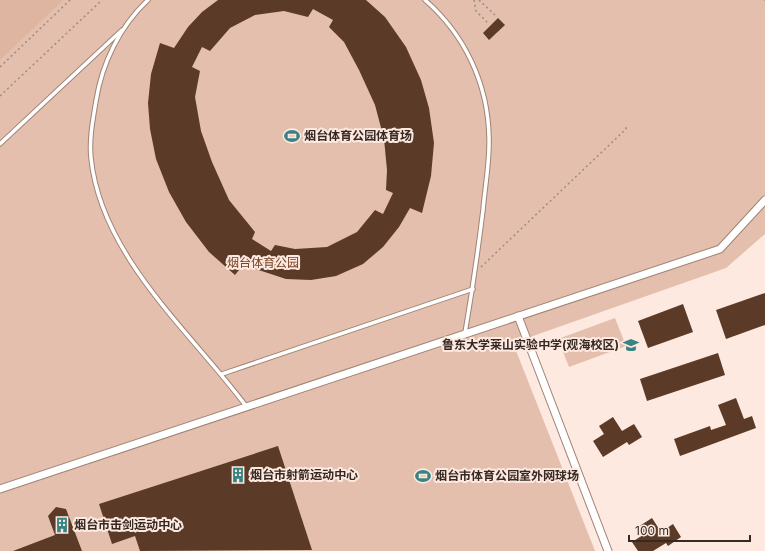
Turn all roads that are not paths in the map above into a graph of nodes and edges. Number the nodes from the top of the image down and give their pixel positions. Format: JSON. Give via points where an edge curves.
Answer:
{"nodes":[{"id":1,"x":148,"y":0,"type":"edge"},
{"id":2,"x":425,"y":0,"type":"edge"},
{"id":3,"x":126,"y":26,"type":"junction"},
{"id":4,"x":0,"y":144,"type":"edge"},
{"id":5,"x":765,"y":200,"type":"edge"},
{"id":6,"x":473,"y":289,"type":"junction"},
{"id":7,"x":518,"y":316,"type":"junction"},
{"id":8,"x":465,"y":333,"type":"junction"},
{"id":9,"x":222,"y":374,"type":"junction"},
{"id":10,"x":246,"y":406,"type":"junction"},
{"id":11,"x":0,"y":489,"type":"edge"},
{"id":12,"x":608,"y":551,"type":"edge"}],
"edges":[{"from":1,"to":3,"type":"lane"},
{"from":2,"to":6,"type":"lane","via":[[462,41],[485,99],[489,137]]},
{"from":3,"to":4,"type":"lane"},
{"from":3,"to":9,"type":"lane","via":[[109,54],[98,85],[92,125],[91,158],[100,195],[110,225],[128,257],[171,316]]},
{"from":5,"to":7,"type":"street","via":[[720,249]]},
{"from":6,"to":8,"type":"lane"},
{"from":6,"to":9,"type":"lane"},
{"from":7,"to":8,"type":"street"},
{"from":7,"to":12,"type":"street"},
{"from":8,"to":10,"type":"street"},
{"from":9,"to":10,"type":"lane"},
{"from":10,"to":11,"type":"street"}]}
